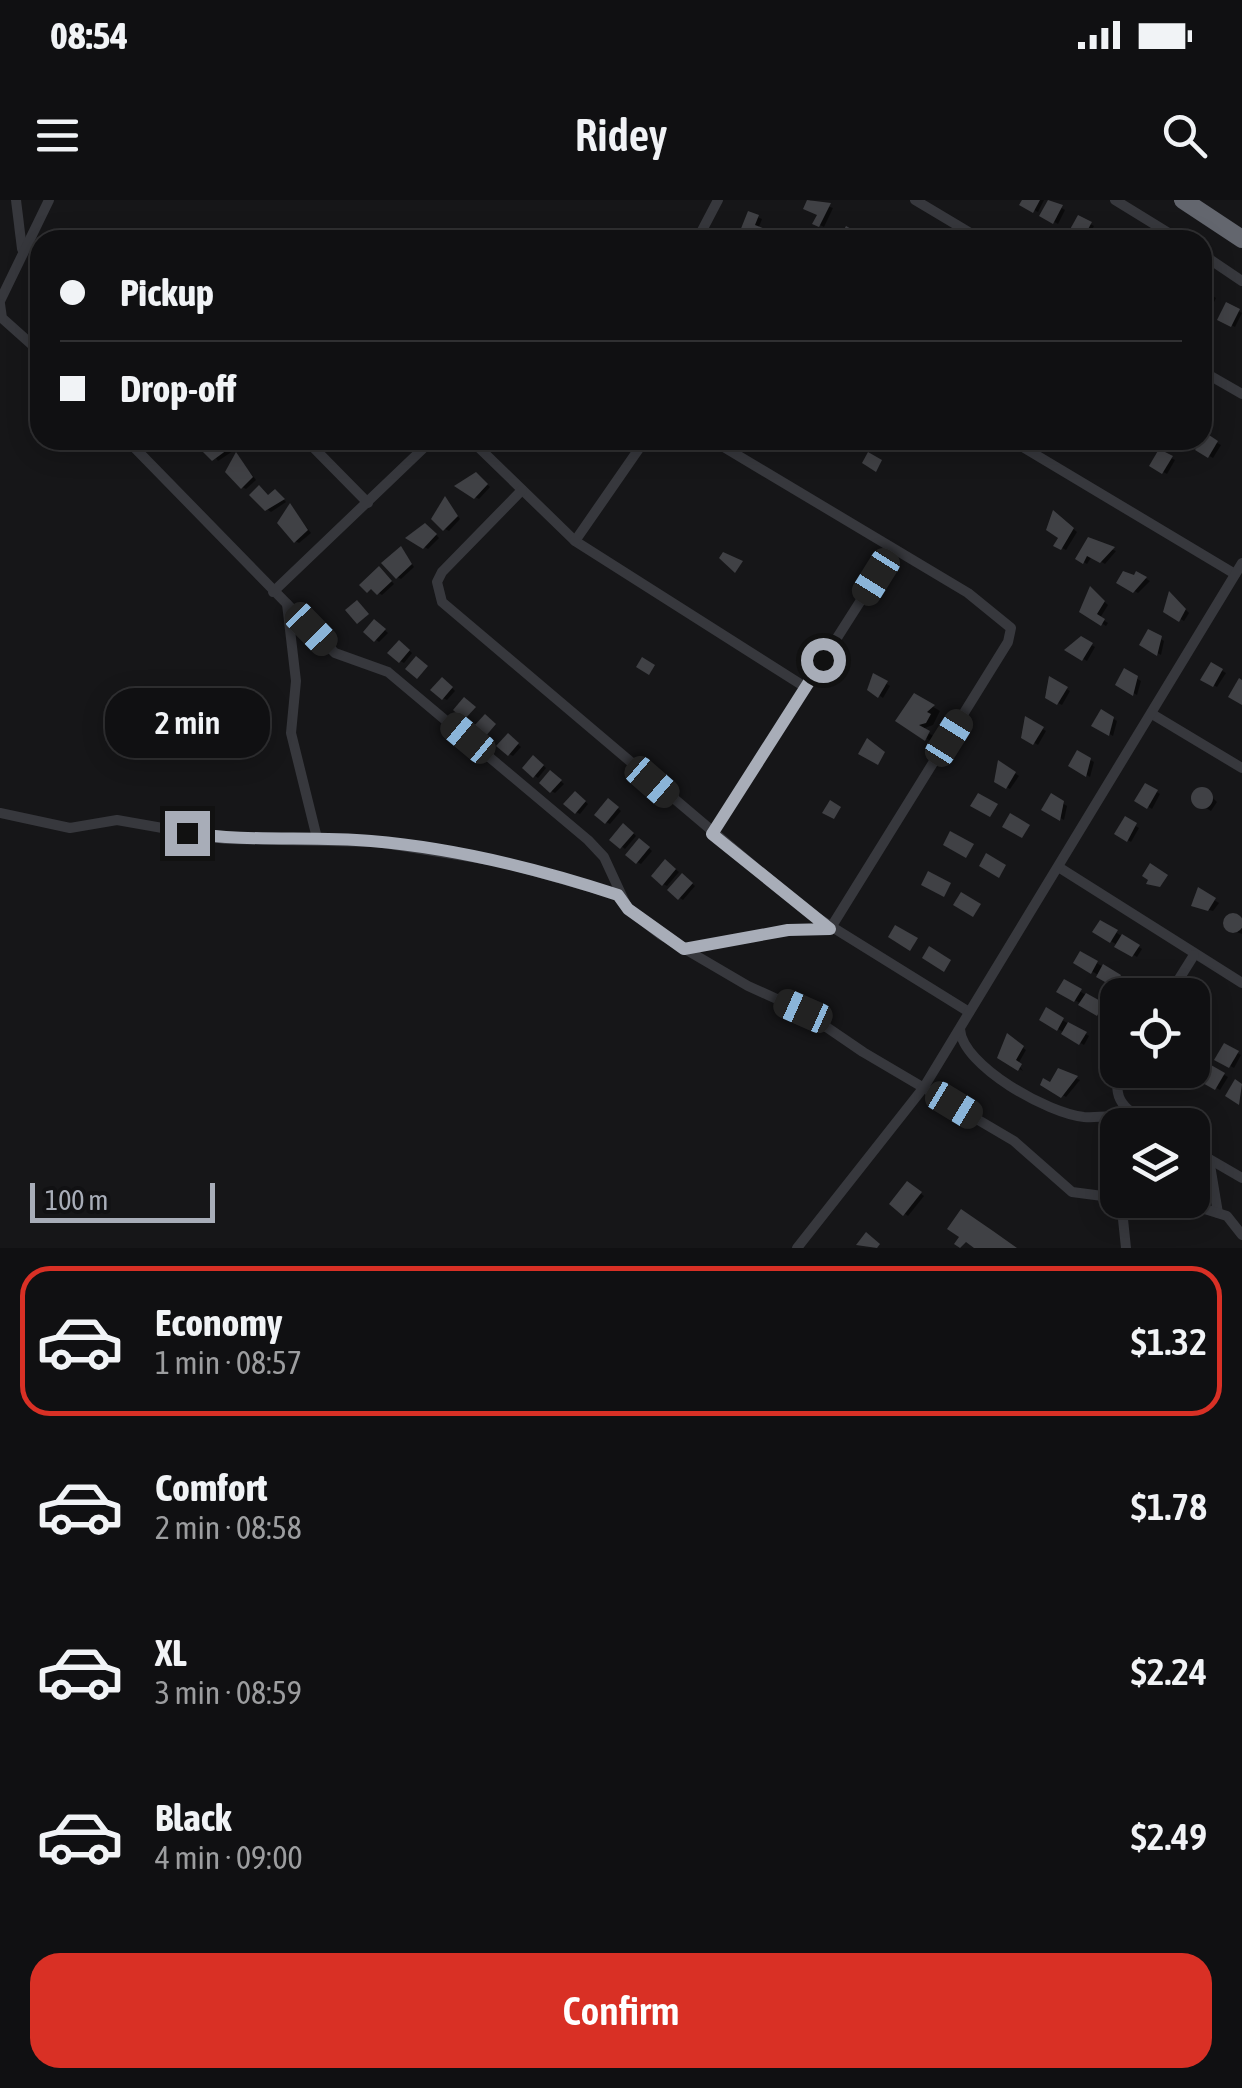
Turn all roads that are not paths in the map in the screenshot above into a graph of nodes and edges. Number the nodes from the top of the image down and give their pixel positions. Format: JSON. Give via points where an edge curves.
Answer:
{"nodes":[{"id":1,"x":16,"y":200,"type":"edge"},
{"id":2,"x":718,"y":200,"type":"edge"},
{"id":3,"x":915,"y":200,"type":"edge"},
{"id":4,"x":1115,"y":200,"type":"edge"},
{"id":5,"x":1184,"y":200,"type":"edge"},
{"id":6,"x":45,"y":202,"type":"edge"},
{"id":7,"x":32,"y":230,"type":"edge"},
{"id":8,"x":702,"y":230,"type":"edge"},
{"id":9,"x":965,"y":230,"type":"edge"},
{"id":10,"x":1164,"y":230,"type":"edge"},
{"id":11,"x":30,"y":233,"type":"edge"},
{"id":12,"x":1242,"y":239,"type":"edge"},
{"id":13,"x":22,"y":250,"type":"junction"},
{"id":14,"x":1212,"y":261,"type":"edge"},
{"id":15,"x":1242,"y":281,"type":"edge"},
{"id":16,"x":0,"y":303,"type":"edge"},
{"id":17,"x":30,"y":343,"type":"edge"},
{"id":18,"x":1212,"y":377,"type":"edge"},
{"id":19,"x":1242,"y":394,"type":"edge"},
{"id":20,"x":137,"y":450,"type":"edge"},
{"id":21,"x":316,"y":450,"type":"edge"},
{"id":22,"x":422,"y":450,"type":"edge"},
{"id":23,"x":481,"y":450,"type":"edge"},
{"id":24,"x":638,"y":450,"type":"edge"},
{"id":25,"x":728,"y":450,"type":"edge"},
{"id":26,"x":1029,"y":450,"type":"edge"},
{"id":27,"x":522,"y":490,"type":"junction"},
{"id":28,"x":368,"y":503,"type":"junction"},
{"id":29,"x":575,"y":541,"type":"junction"},
{"id":30,"x":893,"y":550,"type":"junction"},
{"id":31,"x":1242,"y":563,"type":"edge"},
{"id":32,"x":1235,"y":574,"type":"junction"},
{"id":33,"x":273,"y":592,"type":"junction"},
{"id":34,"x":287,"y":604,"type":"junction"},
{"id":35,"x":805,"y":687,"type":"junction"},
{"id":36,"x":1152,"y":714,"type":"junction"},
{"id":37,"x":1242,"y":768,"type":"edge"},
{"id":38,"x":0,"y":814,"type":"edge"},
{"id":39,"x":712,"y":834,"type":"junction"},
{"id":40,"x":316,"y":838,"type":"junction"},
{"id":41,"x":1060,"y":868,"type":"junction"},
{"id":42,"x":618,"y":895,"type":"junction"},
{"id":43,"x":830,"y":929,"type":"junction"},
{"id":44,"x":684,"y":949,"type":"junction"},
{"id":45,"x":1194,"y":955,"type":"junction"},
{"id":46,"x":1180,"y":978,"type":"edge"},
{"id":47,"x":1242,"y":984,"type":"edge"},
{"id":48,"x":969,"y":1012,"type":"junction"},
{"id":49,"x":960,"y":1027,"type":"junction"},
{"id":50,"x":924,"y":1087,"type":"junction"},
{"id":51,"x":1100,"y":1116,"type":"edge"},
{"id":52,"x":1210,"y":1160,"type":"edge"},
{"id":53,"x":1210,"y":1165,"type":"edge"},
{"id":54,"x":1242,"y":1178,"type":"edge"},
{"id":55,"x":1100,"y":1196,"type":"edge"},
{"id":56,"x":1210,"y":1211,"type":"edge"},
{"id":57,"x":1218,"y":1213,"type":"junction"},
{"id":58,"x":1122,"y":1218,"type":"edge"},
{"id":59,"x":1242,"y":1235,"type":"edge"},
{"id":60,"x":797,"y":1248,"type":"edge"},
{"id":61,"x":1126,"y":1248,"type":"edge"}],
"edges":[{"from":1,"to":13,"type":"street"},
{"from":2,"to":8,"type":"street"},
{"from":3,"to":9,"type":"street"},
{"from":4,"to":10,"type":"street"},
{"from":5,"to":12,"type":"highway"},
{"from":6,"to":7,"type":"street"},
{"from":11,"to":13,"type":"street"},
{"from":13,"to":16,"type":"street"},
{"from":14,"to":15,"type":"street"},
{"from":16,"to":17,"type":"street","via":[[2,318]]},
{"from":18,"to":19,"type":"street"},
{"from":20,"to":33,"type":"street"},
{"from":21,"to":28,"type":"street"},
{"from":22,"to":28,"type":"street"},
{"from":23,"to":27,"type":"street"},
{"from":24,"to":29,"type":"street"},
{"from":25,"to":30,"type":"street"},
{"from":26,"to":32,"type":"street"},
{"from":27,"to":29,"type":"street"},
{"from":27,"to":39,"type":"street","via":[[442,572],[439,597]]},
{"from":28,"to":33,"type":"street"},
{"from":29,"to":35,"type":"street"},
{"from":30,"to":35,"type":"street"},
{"from":30,"to":43,"type":"street","via":[[987,605],[1011,628]]},
{"from":31,"to":32,"type":"street"},
{"from":32,"to":36,"type":"street"},
{"from":33,"to":34,"type":"street"},
{"from":34,"to":40,"type":"street","via":[[296,681],[290,733]]},
{"from":34,"to":42,"type":"street","via":[[335,653],[388,672],[588,840],[604,857]]},
{"from":35,"to":39,"type":"street"},
{"from":36,"to":37,"type":"street"},
{"from":36,"to":41,"type":"street"},
{"from":38,"to":40,"type":"street","via":[[70,828],[117,820],[225,838]]},
{"from":39,"to":43,"type":"street"},
{"from":40,"to":42,"type":"street","via":[[502,862]]},
{"from":41,"to":45,"type":"street"},
{"from":41,"to":48,"type":"street"},
{"from":42,"to":44,"type":"street"},
{"from":43,"to":44,"type":"street"},
{"from":43,"to":48,"type":"street"},
{"from":44,"to":50,"type":"street","via":[[803,1011]]},
{"from":45,"to":46,"type":"street"},
{"from":45,"to":47,"type":"street"},
{"from":48,"to":49,"type":"street"},
{"from":49,"to":50,"type":"street"},
{"from":49,"to":51,"type":"street","via":[[965,1051],[1022,1094]]},
{"from":50,"to":55,"type":"street","via":[[1014,1141],[1072,1192]]},
{"from":50,"to":60,"type":"street"},
{"from":52,"to":54,"type":"street"},
{"from":53,"to":57,"type":"street"},
{"from":56,"to":57,"type":"street"},
{"from":57,"to":59,"type":"street"},
{"from":58,"to":61,"type":"street"}]}
